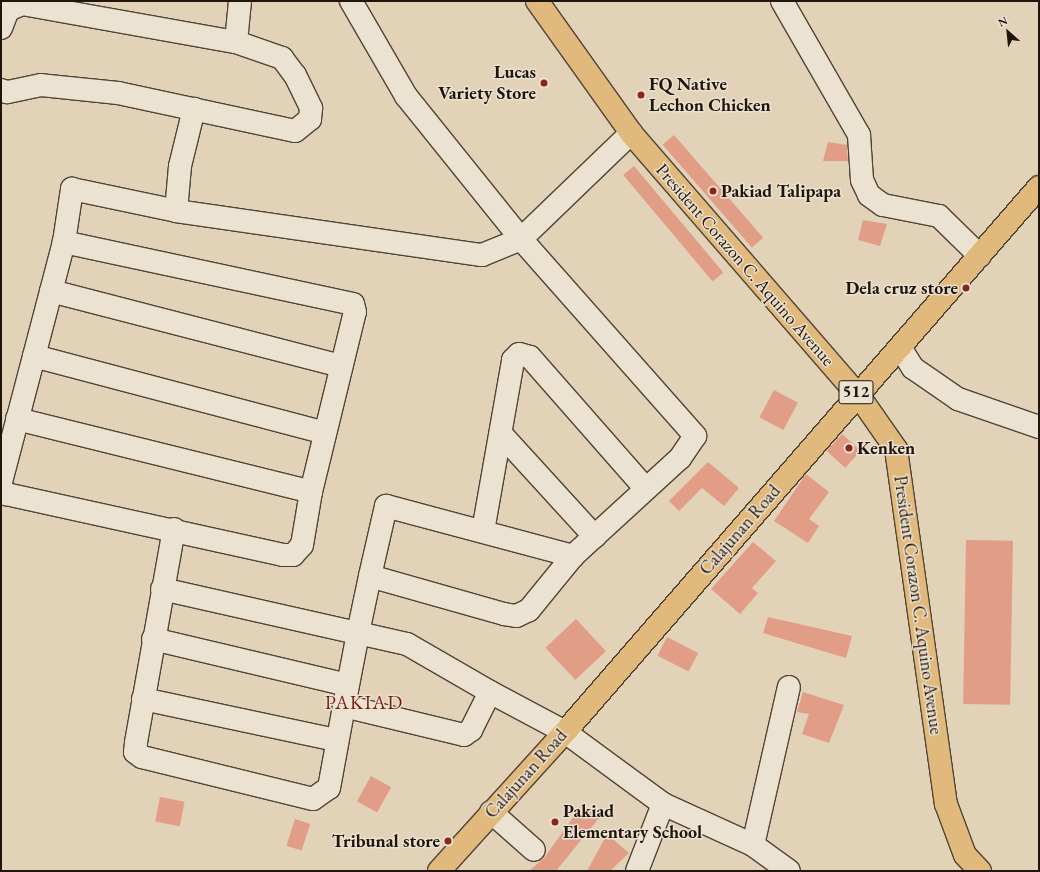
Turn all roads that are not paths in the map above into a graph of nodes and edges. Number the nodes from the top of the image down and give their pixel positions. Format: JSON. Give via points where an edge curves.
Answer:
{"nodes":[{"id":1,"x":240,"y":1,"type":"edge"},
{"id":2,"x":351,"y":1,"type":"edge"},
{"id":3,"x":537,"y":1,"type":"edge"},
{"id":4,"x":782,"y":1,"type":"edge"},
{"id":5,"x":1,"y":28,"type":"edge"},
{"id":6,"x":236,"y":42,"type":"junction"},
{"id":7,"x":1,"y":90,"type":"edge"},
{"id":8,"x":194,"y":109,"type":"junction"},
{"id":9,"x":631,"y":133,"type":"junction"},
{"id":10,"x":1039,"y":187,"type":"edge"},
{"id":11,"x":176,"y":211,"type":"junction"},
{"id":12,"x":521,"y":239,"type":"junction"},
{"id":13,"x":64,"y":242,"type":"junction"},
{"id":14,"x":980,"y":256,"type":"junction"},
{"id":15,"x":51,"y":291,"type":"junction"},
{"id":16,"x":901,"y":348,"type":"junction"},
{"id":17,"x":34,"y":356,"type":"junction"},
{"id":18,"x":341,"y":366,"type":"junction"},
{"id":19,"x":859,"y":396,"type":"junction"},
{"id":20,"x":17,"y":419,"type":"junction"},
{"id":21,"x":1039,"y":427,"type":"edge"},
{"id":22,"x":325,"y":433,"type":"junction"},
{"id":23,"x":501,"y":434,"type":"junction"},
{"id":24,"x":1,"y":482,"type":"edge"},
{"id":25,"x":1,"y":487,"type":"edge"},
{"id":26,"x":645,"y":488,"type":"junction"},
{"id":27,"x":311,"y":492,"type":"junction"},
{"id":28,"x":174,"y":529,"type":"junction"},
{"id":29,"x":482,"y":531,"type":"junction"},
{"id":30,"x":595,"y":537,"type":"junction"},
{"id":31,"x":573,"y":556,"type":"junction"},
{"id":32,"x":370,"y":576,"type":"junction"},
{"id":33,"x":162,"y":589,"type":"junction"},
{"id":34,"x":358,"y":633,"type":"junction"},
{"id":35,"x":153,"y":639,"type":"junction"},
{"id":36,"x":789,"y":687,"type":"dead end"},
{"id":37,"x":490,"y":692,"type":"junction"},
{"id":38,"x":346,"y":696,"type":"junction"},
{"id":39,"x":143,"y":699,"type":"junction"},
{"id":40,"x":565,"y":732,"type":"junction"},
{"id":41,"x":336,"y":740,"type":"junction"},
{"id":42,"x":663,"y":804,"type":"junction"},
{"id":43,"x":491,"y":812,"type":"junction"},
{"id":44,"x":753,"y":845,"type":"junction"},
{"id":45,"x":534,"y":850,"type":"dead end"},
{"id":46,"x":438,"y":871,"type":"edge"},
{"id":47,"x":637,"y":871,"type":"edge"},
{"id":48,"x":789,"y":871,"type":"edge"},
{"id":49,"x":980,"y":871,"type":"edge"}],
"edges":[{"from":1,"to":6,"type":"street"},
{"from":2,"to":12,"type":"street","via":[[406,96]]},
{"from":3,"to":9,"type":"main road","name":"President Corazon C. Aquino Avenue","number":"512"},
{"from":4,"to":14,"type":"street","via":[[859,135],[862,180],[869,195],[883,205],[939,216]]},
{"from":5,"to":6,"type":"street","via":[[8,10],[22,4]]},
{"from":6,"to":8,"type":"street","via":[[282,58],[307,98],[310,119],[295,131]]},
{"from":7,"to":8,"type":"street","via":[[7,92],[41,85],[118,93]]},
{"from":8,"to":11,"type":"street","via":[[180,166]]},
{"from":9,"to":12,"type":"street"},
{"from":9,"to":19,"type":"main road","name":"President Corazon C. Aquino Avenue","number":"512"},
{"from":10,"to":14,"type":"main road","name":"Calajunan Road"},
{"from":11,"to":12,"type":"street","via":[[482,255]]},
{"from":11,"to":13,"type":"street","via":[[72,189]]},
{"from":12,"to":26,"type":"street","via":[[695,436],[680,458]]},
{"from":13,"to":15,"type":"street"},
{"from":13,"to":18,"type":"street","via":[[346,300],[353,304],[355,312]]},
{"from":14,"to":16,"type":"main road","name":"Calajunan Road"},
{"from":15,"to":17,"type":"street"},
{"from":15,"to":18,"type":"street"},
{"from":16,"to":19,"type":"main road","name":"Calajunan Road"},
{"from":16,"to":21,"type":"street","via":[[913,368],[958,400]]},
{"from":17,"to":20,"type":"street"},
{"from":17,"to":22,"type":"street"},
{"from":18,"to":22,"type":"street"},
{"from":19,"to":40,"type":"main road","name":"Calajunan Road"},
{"from":19,"to":49,"type":"main road","name":"President Corazon C. Aquino Avenue","number":"512","via":[[896,449],[946,804],[965,855]]},
{"from":20,"to":24,"type":"street"},
{"from":20,"to":27,"type":"street"},
{"from":22,"to":27,"type":"street"},
{"from":23,"to":26,"type":"street","via":[[513,360],[520,354],[530,357]]},
{"from":23,"to":29,"type":"street"},
{"from":23,"to":30,"type":"street"},
{"from":25,"to":28,"type":"street","via":[[6,494]]},
{"from":26,"to":30,"type":"street"},
{"from":27,"to":28,"type":"street","via":[[302,545],[293,555]]},
{"from":28,"to":33,"type":"street"},
{"from":29,"to":31,"type":"street"},
{"from":29,"to":32,"type":"street","via":[[386,506]]},
{"from":30,"to":31,"type":"street"},
{"from":31,"to":32,"type":"street","via":[[530,610],[516,616]]},
{"from":32,"to":34,"type":"street"},
{"from":33,"to":34,"type":"street"},
{"from":33,"to":35,"type":"street"},
{"from":34,"to":37,"type":"street","via":[[407,644]]},
{"from":34,"to":38,"type":"street"},
{"from":35,"to":38,"type":"street"},
{"from":35,"to":39,"type":"street"},
{"from":36,"to":44,"type":"street"},
{"from":37,"to":38,"type":"street","via":[[471,730],[464,735]]},
{"from":37,"to":40,"type":"street"},
{"from":38,"to":41,"type":"street"},
{"from":39,"to":41,"type":"street"},
{"from":39,"to":41,"type":"street","via":[[135,752],[142,757],[313,799],[329,788]]},
{"from":40,"to":42,"type":"street"},
{"from":40,"to":43,"type":"main road","name":"Calajunan Road"},
{"from":42,"to":44,"type":"street"},
{"from":42,"to":47,"type":"street"},
{"from":43,"to":45,"type":"street"},
{"from":43,"to":46,"type":"main road","name":"Calajunan Road"},
{"from":44,"to":48,"type":"street"}]}
